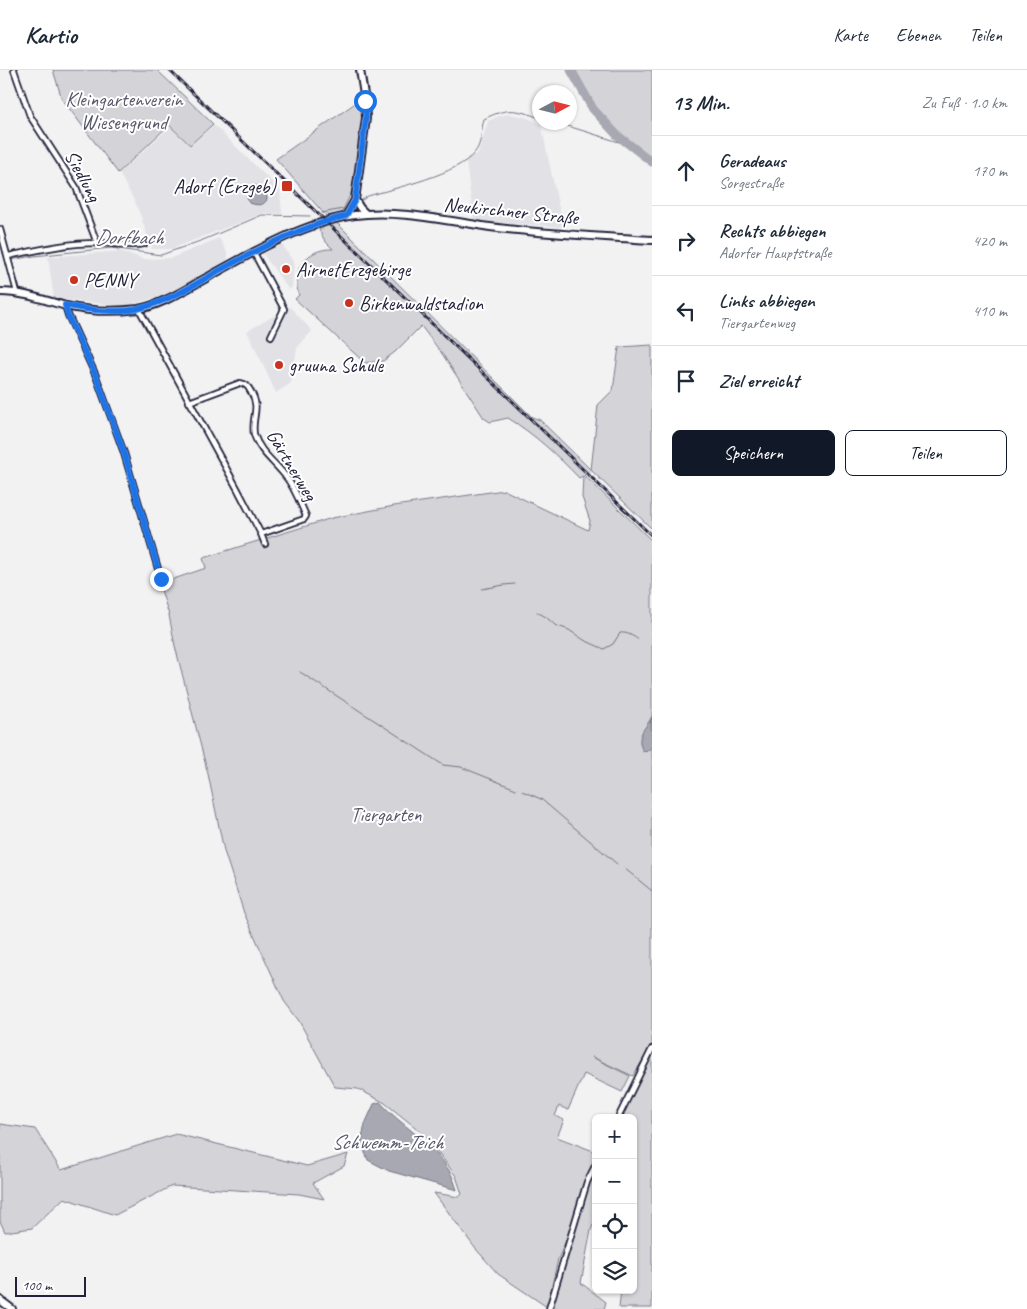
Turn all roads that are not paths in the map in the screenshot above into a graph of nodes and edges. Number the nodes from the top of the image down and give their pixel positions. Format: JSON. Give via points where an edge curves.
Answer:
{"nodes":[{"id":1,"x":14,"y":70,"type":"edge"},
{"id":2,"x":360,"y":70,"type":"edge"},
{"id":3,"x":355,"y":200,"type":"junction"},
{"id":4,"x":366,"y":214,"type":"junction"},
{"id":5,"x":346,"y":216,"type":"junction"},
{"id":6,"x":0,"y":229,"type":"edge"},
{"id":7,"x":652,"y":240,"type":"edge"},
{"id":8,"x":97,"y":243,"type":"junction"},
{"id":9,"x":144,"y":244,"type":"dead end"},
{"id":10,"x":254,"y":253,"type":"junction"},
{"id":11,"x":8,"y":256,"type":"junction"},
{"id":12,"x":0,"y":292,"type":"edge"},
{"id":13,"x":17,"y":292,"type":"junction"},
{"id":14,"x":65,"y":305,"type":"junction"},
{"id":15,"x":139,"y":309,"type":"junction"},
{"id":16,"x":271,"y":336,"type":"dead end"},
{"id":17,"x":189,"y":402,"type":"junction"},
{"id":18,"x":261,"y":534,"type":"junction"},
{"id":19,"x":265,"y":544,"type":"dead end"},
{"id":20,"x":164,"y":583,"type":"dead end"},
{"id":21,"x":652,"y":1049,"type":"edge"},
{"id":22,"x":620,"y":1114,"type":"edge"},
{"id":23,"x":592,"y":1172,"type":"edge"},
{"id":24,"x":0,"y":1300,"type":"edge"},
{"id":25,"x":12,"y":1309,"type":"edge"},
{"id":26,"x":549,"y":1309,"type":"edge"}],
"edges":[{"from":1,"to":8,"type":"street","name":"Siedlung","via":[[30,116],[76,187]]},
{"from":2,"to":3,"type":"street","via":[[366,118]]},
{"from":3,"to":4,"type":"street"},
{"from":3,"to":5,"type":"street"},
{"from":4,"to":5,"type":"street","name":"Neukirchner Straße"},
{"from":4,"to":7,"type":"street","name":"Neukirchner Straße"},
{"from":5,"to":10,"type":"street","name":"Neukirchner Straße","via":[[313,226]]},
{"from":6,"to":11,"type":"street"},
{"from":8,"to":9,"type":"street"},
{"from":8,"to":11,"type":"street","via":[[50,247]]},
{"from":10,"to":15,"type":"street","name":"Neukirchner Straße","via":[[164,300]]},
{"from":10,"to":16,"type":"street","via":[[284,309]]},
{"from":11,"to":13,"type":"street"},
{"from":12,"to":13,"type":"street","name":"Neukirchner Straße"},
{"from":13,"to":14,"type":"street","name":"Neukirchner Straße"},
{"from":14,"to":15,"type":"street","name":"Neukirchner Straße","via":[[96,310]]},
{"from":14,"to":20,"type":"street","via":[[121,445]]},
{"from":15,"to":17,"type":"street"},
{"from":17,"to":18,"type":"street"},
{"from":17,"to":18,"type":"street","name":"Gärtnerweg","via":[[240,382],[251,391],[256,404],[254,433],[267,457],[286,477],[306,516]]},
{"from":18,"to":19,"type":"street"},
{"from":21,"to":22,"type":"street"},
{"from":23,"to":26,"type":"street"},
{"from":24,"to":25,"type":"street"}]}
